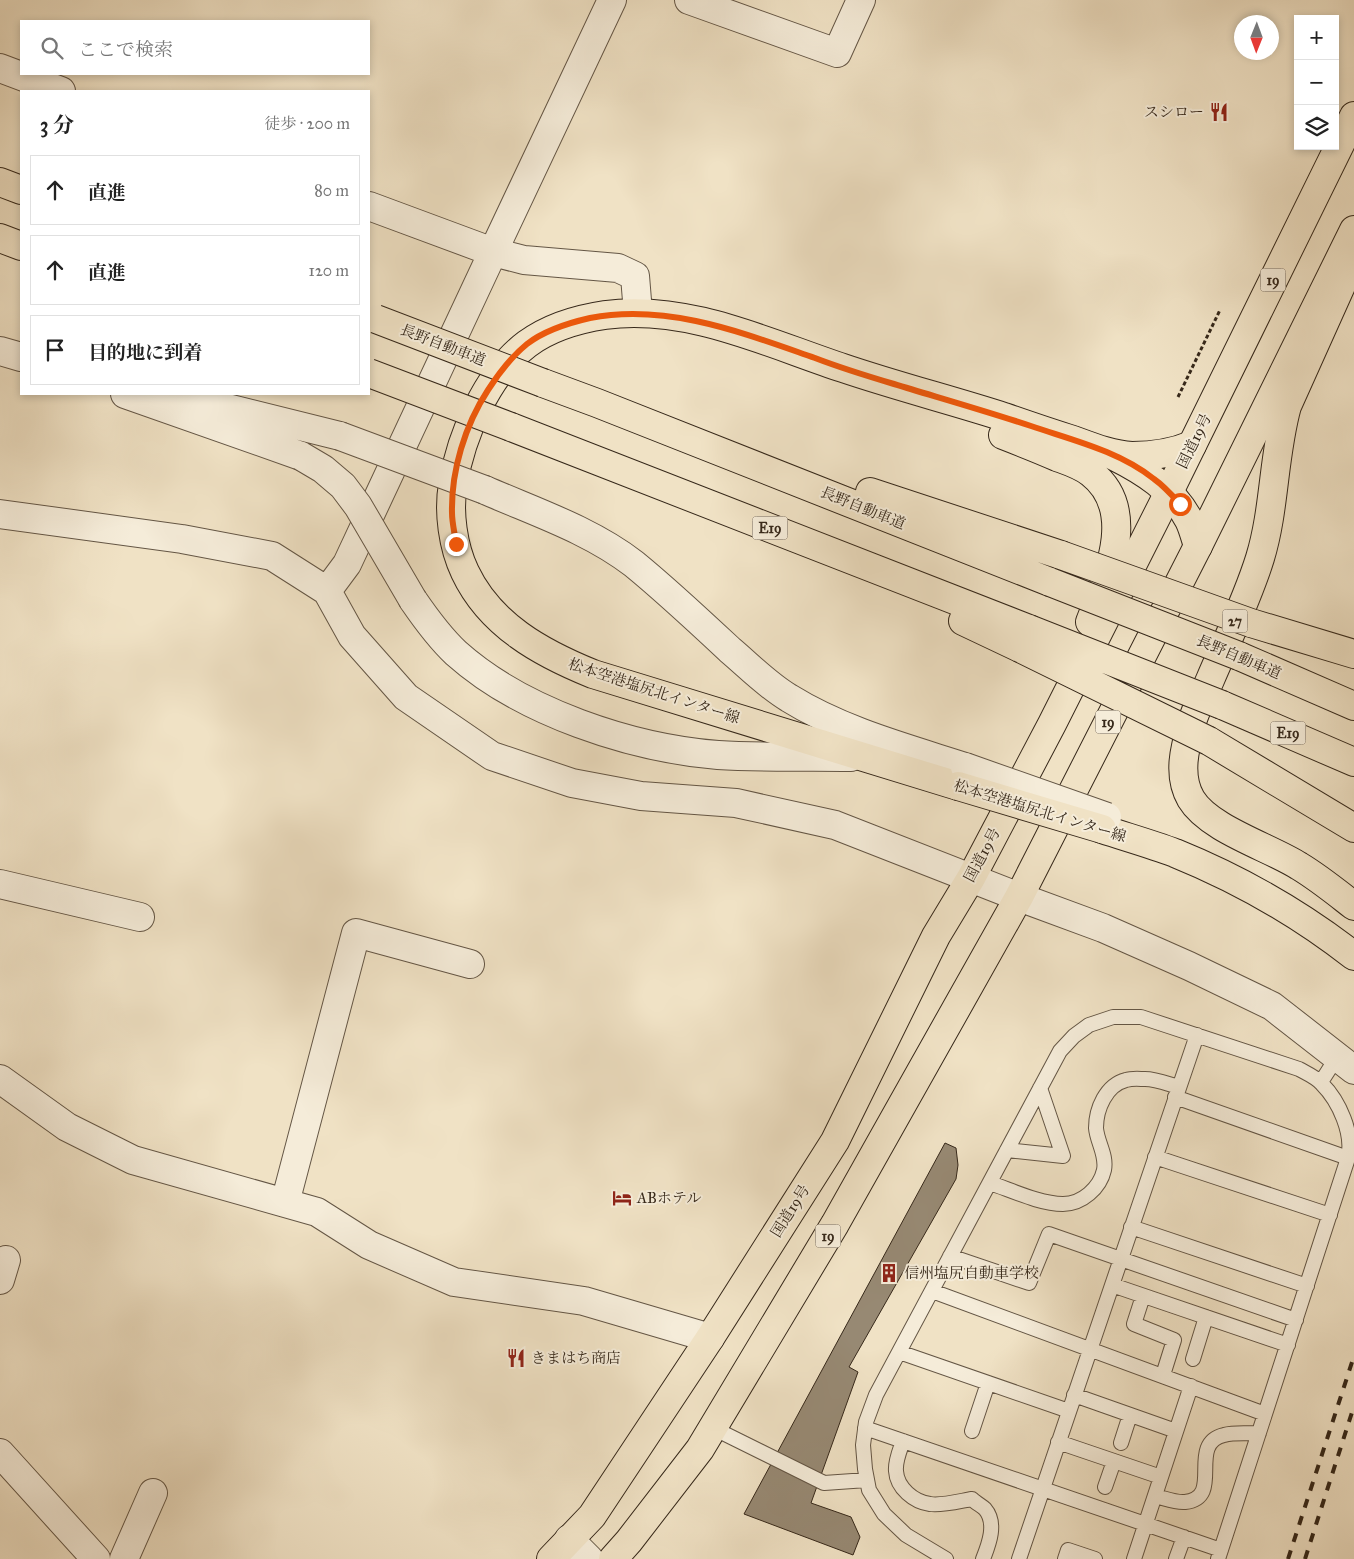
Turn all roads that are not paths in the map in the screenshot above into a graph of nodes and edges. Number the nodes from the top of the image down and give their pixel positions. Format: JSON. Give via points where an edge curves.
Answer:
{"nodes":[{"id":1,"x":612,"y":0,"type":"edge"},
{"id":2,"x":689,"y":0,"type":"edge"},
{"id":3,"x":861,"y":0,"type":"edge"},
{"id":4,"x":0,"y":68,"type":"edge"},
{"id":5,"x":58,"y":90,"type":"edge"},
{"id":6,"x":1354,"y":116,"type":"edge"},
{"id":7,"x":0,"y":182,"type":"edge"},
{"id":8,"x":20,"y":190,"type":"edge"},
{"id":9,"x":370,"y":206,"type":"edge"},
{"id":10,"x":1354,"y":230,"type":"edge"},
{"id":11,"x":0,"y":238,"type":"edge"},
{"id":12,"x":20,"y":246,"type":"edge"},
{"id":13,"x":494,"y":252,"type":"junction"},
{"id":14,"x":1354,"y":258,"type":"edge"},
{"id":15,"x":638,"y":313,"type":"junction"},
{"id":16,"x":372,"y":318,"type":"edge"},
{"id":17,"x":0,"y":351,"type":"edge"},
{"id":18,"x":20,"y":357,"type":"edge"},
{"id":19,"x":844,"y":368,"type":"junction"},
{"id":20,"x":370,"y":372,"type":"edge"},
{"id":21,"x":128,"y":395,"type":"edge"},
{"id":22,"x":172,"y":395,"type":"edge"},
{"id":23,"x":597,"y":402,"type":"junction"},
{"id":24,"x":1192,"y":445,"type":"junction"},
{"id":25,"x":1102,"y":450,"type":"junction"},
{"id":26,"x":1169,"y":492,"type":"junction"},
{"id":27,"x":0,"y":514,"type":"edge"},
{"id":28,"x":1198,"y":546,"type":"junction"},
{"id":29,"x":327,"y":591,"type":"junction"},
{"id":30,"x":1024,"y":638,"type":"junction"},
{"id":31,"x":1354,"y":654,"type":"edge"},
{"id":32,"x":1354,"y":706,"type":"edge"},
{"id":33,"x":1052,"y":724,"type":"junction"},
{"id":34,"x":860,"y":757,"type":"junction"},
{"id":35,"x":1354,"y":762,"type":"edge"},
{"id":36,"x":961,"y":777,"type":"junction"},
{"id":37,"x":1354,"y":828,"type":"edge"},
{"id":38,"x":971,"y":878,"type":"junction"},
{"id":39,"x":0,"y":884,"type":"edge"},
{"id":40,"x":1019,"y":897,"type":"junction"},
{"id":41,"x":1354,"y":906,"type":"edge"},
{"id":42,"x":140,"y":917,"type":"dead end"},
{"id":43,"x":1354,"y":956,"type":"edge"},
{"id":44,"x":470,"y":964,"type":"dead end"},
{"id":45,"x":1197,"y":1035,"type":"junction"},
{"id":46,"x":1345,"y":1063,"type":"edge"},
{"id":47,"x":0,"y":1079,"type":"edge"},
{"id":48,"x":1321,"y":1082,"type":"junction"},
{"id":49,"x":1040,"y":1088,"type":"junction"},
{"id":50,"x":1177,"y":1092,"type":"junction"},
{"id":51,"x":1007,"y":1150,"type":"junction"},
{"id":52,"x":1156,"y":1157,"type":"junction"},
{"id":53,"x":1348,"y":1158,"type":"junction"},
{"id":54,"x":990,"y":1183,"type":"junction"},
{"id":55,"x":285,"y":1203,"type":"junction"},
{"id":56,"x":1330,"y":1215,"type":"junction"},
{"id":57,"x":1131,"y":1227,"type":"junction"},
{"id":58,"x":950,"y":1256,"type":"junction"},
{"id":59,"x":1121,"y":1259,"type":"junction"},
{"id":60,"x":1112,"y":1285,"type":"junction"},
{"id":61,"x":1307,"y":1286,"type":"junction"},
{"id":62,"x":932,"y":1291,"type":"junction"},
{"id":63,"x":1143,"y":1296,"type":"junction"},
{"id":64,"x":1206,"y":1317,"type":"junction"},
{"id":65,"x":1296,"y":1320,"type":"junction"},
{"id":66,"x":710,"y":1338,"type":"junction"},
{"id":67,"x":1288,"y":1345,"type":"junction"},
{"id":68,"x":1090,"y":1348,"type":"junction"},
{"id":69,"x":899,"y":1352,"type":"junction"},
{"id":70,"x":1193,"y":1359,"type":"dead end"},
{"id":71,"x":1163,"y":1375,"type":"junction"},
{"id":72,"x":988,"y":1383,"type":"junction"},
{"id":73,"x":1191,"y":1386,"type":"junction"},
{"id":74,"x":1074,"y":1395,"type":"junction"},
{"id":75,"x":1069,"y":1410,"type":"junction"},
{"id":76,"x":1265,"y":1414,"type":"junction"},
{"id":77,"x":1130,"y":1415,"type":"junction"},
{"id":78,"x":713,"y":1428,"type":"junction"},
{"id":79,"x":865,"y":1428,"type":"junction"},
{"id":80,"x":972,"y":1431,"type":"dead end"},
{"id":81,"x":1176,"y":1431,"type":"junction"},
{"id":82,"x":1259,"y":1433,"type":"junction"},
{"id":83,"x":903,"y":1441,"type":"junction"},
{"id":84,"x":1058,"y":1442,"type":"junction"},
{"id":85,"x":1121,"y":1443,"type":"dead end"},
{"id":86,"x":0,"y":1453,"type":"edge"},
{"id":87,"x":1114,"y":1461,"type":"junction"},
{"id":88,"x":1161,"y":1477,"type":"junction"},
{"id":89,"x":867,"y":1480,"type":"junction"},
{"id":90,"x":1105,"y":1487,"type":"dead end"},
{"id":91,"x":1043,"y":1489,"type":"junction"},
{"id":92,"x":153,"y":1493,"type":"dead end"},
{"id":93,"x":1155,"y":1496,"type":"junction"},
{"id":94,"x":1146,"y":1524,"type":"junction"},
{"id":95,"x":1184,"y":1537,"type":"junction"},
{"id":96,"x":570,"y":1539,"type":"junction"},
{"id":97,"x":1219,"y":1554,"type":"edge"},
{"id":98,"x":96,"y":1559,"type":"edge"},
{"id":99,"x":124,"y":1559,"type":"edge"},
{"id":100,"x":551,"y":1559,"type":"edge"},
{"id":101,"x":589,"y":1559,"type":"edge"},
{"id":102,"x":613,"y":1559,"type":"edge"},
{"id":103,"x":946,"y":1559,"type":"edge"},
{"id":104,"x":983,"y":1559,"type":"edge"},
{"id":105,"x":1019,"y":1559,"type":"edge"},
{"id":106,"x":1065,"y":1559,"type":"edge"},
{"id":107,"x":1095,"y":1559,"type":"edge"},
{"id":108,"x":1134,"y":1559,"type":"edge"},
{"id":109,"x":1176,"y":1559,"type":"edge"}],
"edges":[{"from":1,"to":13,"type":"street"},
{"from":2,"to":3,"type":"street","via":[[837,53]]},
{"from":4,"to":5,"type":"street"},
{"from":6,"to":24,"type":"main road","name":"国道19号","number":"19"},
{"from":7,"to":8,"type":"main road"},
{"from":9,"to":13,"type":"street"},
{"from":10,"to":28,"type":"main road","number":"19"},
{"from":11,"to":12,"type":"main road"},
{"from":13,"to":15,"type":"street","via":[[524,260],[618,268],[635,276]]},
{"from":13,"to":29,"type":"street","via":[[347,564]]},
{"from":14,"to":41,"type":"main road","number":"27","via":[[1287,406],[1280,430],[1268,523],[1260,558],[1193,718],[1183,764],[1191,798],[1202,813],[1299,865]]},
{"from":15,"to":19,"type":"main road","name":"松本空港塩尻北インター線","via":[[712,324]]},
{"from":15,"to":34,"type":"main road","name":"松本空港塩尻北インター線","via":[[606,315],[549,331],[527,344],[492,384],[478,406],[468,432],[453,486],[456,544],[465,572],[494,615],[514,632],[563,662]]},
{"from":16,"to":23,"type":"main road","name":"長野自動車道","bridge":true},
{"from":17,"to":18,"type":"street"},
{"from":19,"to":25,"type":"main road"},
{"from":19,"to":33,"type":"main road","via":[[1076,464],[1103,485],[1112,501],[1116,519],[1114,553]]},
{"from":20,"to":30,"type":"main road","number":"E19","bridge":true},
{"from":21,"to":34,"type":"street","bridge":true,"via":[[300,456],[322,469],[343,486],[358,506],[436,633],[483,674],[536,704],[597,729],[678,750],[718,755]]},
{"from":22,"to":36,"type":"street","bridge":true,"via":[[340,436],[485,490],[574,529],[632,563],[788,698]]},
{"from":23,"to":31,"type":"main road","bridge":true,"via":[[1061,555],[1251,623]]},
{"from":23,"to":32,"type":"main road","name":"長野自動車道","bridge":true,"via":[[1239,656]]},
{"from":24,"to":25,"type":"main road","via":[[1155,455],[1131,456]]},
{"from":24,"to":26,"type":"main road","name":"国道19号","number":"19"},
{"from":25,"to":26,"type":"main road","via":[[1153,478]]},
{"from":26,"to":28,"type":"main road","via":[[1190,522]]},
{"from":26,"to":33,"type":"main road","name":"国道19号","number":"19"},
{"from":27,"to":29,"type":"street","via":[[182,539],[272,556]]},
{"from":28,"to":40,"type":"main road","number":"19"},
{"from":29,"to":38,"type":"street","via":[[352,636],[406,697],[492,756],[572,783],[641,796],[736,803],[835,825]]},
{"from":30,"to":35,"type":"main road","number":"E19","bridge":true,"via":[[1222,705]]},
{"from":30,"to":37,"type":"main road","bridge":true,"via":[[1209,741]]},
{"from":33,"to":38,"type":"main road","name":"国道19号","number":"19"},
{"from":34,"to":36,"type":"main road","name":"松本空港塩尻北インター線"},
{"from":36,"to":43,"type":"main road","name":"松本空港塩尻北インター線","bridge":true,"via":[[1104,823],[1241,883],[1284,906]]},
{"from":38,"to":40,"type":"street"},
{"from":38,"to":66,"type":"main road","name":"国道19号","number":"19","via":[[936,936],[835,1141]]},
{"from":39,"to":42,"type":"street"},
{"from":40,"to":46,"type":"street","via":[[1103,928],[1272,1006]]},
{"from":40,"to":78,"type":"main road","number":"19","via":[[835,1224]]},
{"from":44,"to":55,"type":"street","via":[[356,933]]},
{"from":45,"to":48,"type":"lane","via":[[1299,1068]]},
{"from":45,"to":49,"type":"lane","via":[[1141,1017],[1113,1018],[1089,1025],[1060,1051]]},
{"from":45,"to":50,"type":"lane"},
{"from":46,"to":48,"type":"lane"},
{"from":47,"to":55,"type":"street","via":[[67,1127],[133,1160]]},
{"from":48,"to":53,"type":"lane","via":[[1338,1104],[1347,1129]]},
{"from":49,"to":51,"type":"lane"},
{"from":49,"to":51,"type":"lane","via":[[1063,1156]]},
{"from":50,"to":52,"type":"lane"},
{"from":50,"to":53,"type":"lane"},
{"from":50,"to":54,"type":"lane","via":[[1147,1079],[1125,1080],[1109,1090],[1099,1105],[1096,1129],[1103,1151],[1104,1169],[1097,1185],[1084,1198],[1064,1204],[1046,1202]]},
{"from":51,"to":54,"type":"lane"},
{"from":52,"to":56,"type":"lane"},
{"from":52,"to":57,"type":"lane"},
{"from":53,"to":56,"type":"lane"},
{"from":54,"to":58,"type":"lane"},
{"from":55,"to":66,"type":"street","via":[[317,1212],[369,1246],[454,1282],[584,1302]]},
{"from":56,"to":61,"type":"lane"},
{"from":57,"to":59,"type":"lane"},
{"from":57,"to":61,"type":"lane"},
{"from":58,"to":59,"type":"lane","via":[[1029,1283],[1049,1234]]},
{"from":58,"to":62,"type":"lane"},
{"from":59,"to":60,"type":"lane"},
{"from":59,"to":65,"type":"lane"},
{"from":60,"to":63,"type":"lane"},
{"from":60,"to":68,"type":"lane"},
{"from":61,"to":65,"type":"lane"},
{"from":62,"to":68,"type":"lane"},
{"from":62,"to":69,"type":"lane"},
{"from":63,"to":64,"type":"lane"},
{"from":63,"to":71,"type":"lane","via":[[1134,1324],[1174,1340]]},
{"from":64,"to":67,"type":"lane"},
{"from":64,"to":70,"type":"lane"},
{"from":65,"to":67,"type":"lane"},
{"from":66,"to":96,"type":"main road","name":"国道19号","number":"19","via":[[592,1516]]},
{"from":67,"to":76,"type":"lane"},
{"from":68,"to":71,"type":"lane"},
{"from":68,"to":74,"type":"lane"},
{"from":69,"to":72,"type":"lane"},
{"from":69,"to":79,"type":"lane","via":[[876,1395]]},
{"from":71,"to":73,"type":"lane"},
{"from":72,"to":75,"type":"lane"},
{"from":72,"to":80,"type":"lane"},
{"from":73,"to":76,"type":"lane"},
{"from":73,"to":81,"type":"lane"},
{"from":74,"to":75,"type":"lane"},
{"from":74,"to":77,"type":"lane"},
{"from":75,"to":84,"type":"lane"},
{"from":76,"to":82,"type":"lane"},
{"from":77,"to":81,"type":"lane"},
{"from":77,"to":85,"type":"lane"},
{"from":78,"to":89,"type":"lane","via":[[824,1483]]},
{"from":78,"to":102,"type":"main road","number":"19"},
{"from":79,"to":83,"type":"lane"},
{"from":79,"to":89,"type":"lane","via":[[863,1445]]},
{"from":81,"to":88,"type":"lane"},
{"from":82,"to":93,"type":"lane","via":[[1224,1435],[1212,1441],[1205,1453],[1206,1478],[1202,1492],[1195,1500],[1183,1503]]},
{"from":82,"to":97,"type":"lane"},
{"from":83,"to":91,"type":"lane"},
{"from":83,"to":104,"type":"lane","via":[[896,1472],[901,1487],[915,1500],[931,1505],[972,1500],[986,1510],[991,1524],[990,1540]]},
{"from":84,"to":87,"type":"lane"},
{"from":84,"to":91,"type":"lane"},
{"from":86,"to":98,"type":"street"},
{"from":87,"to":88,"type":"lane"},
{"from":87,"to":90,"type":"lane"},
{"from":88,"to":93,"type":"lane"},
{"from":89,"to":103,"type":"lane","via":[[869,1490],[884,1514],[906,1535]]},
{"from":91,"to":94,"type":"lane"},
{"from":91,"to":105,"type":"lane"},
{"from":92,"to":99,"type":"street"},
{"from":93,"to":94,"type":"lane"},
{"from":94,"to":95,"type":"lane"},
{"from":94,"to":108,"type":"lane"},
{"from":95,"to":97,"type":"lane"},
{"from":95,"to":109,"type":"lane"},
{"from":96,"to":100,"type":"main road","name":"国道19号","number":"19"},
{"from":96,"to":101,"type":"street"},
{"from":106,"to":107,"type":"lane","via":[[1068,1550]]}]}
